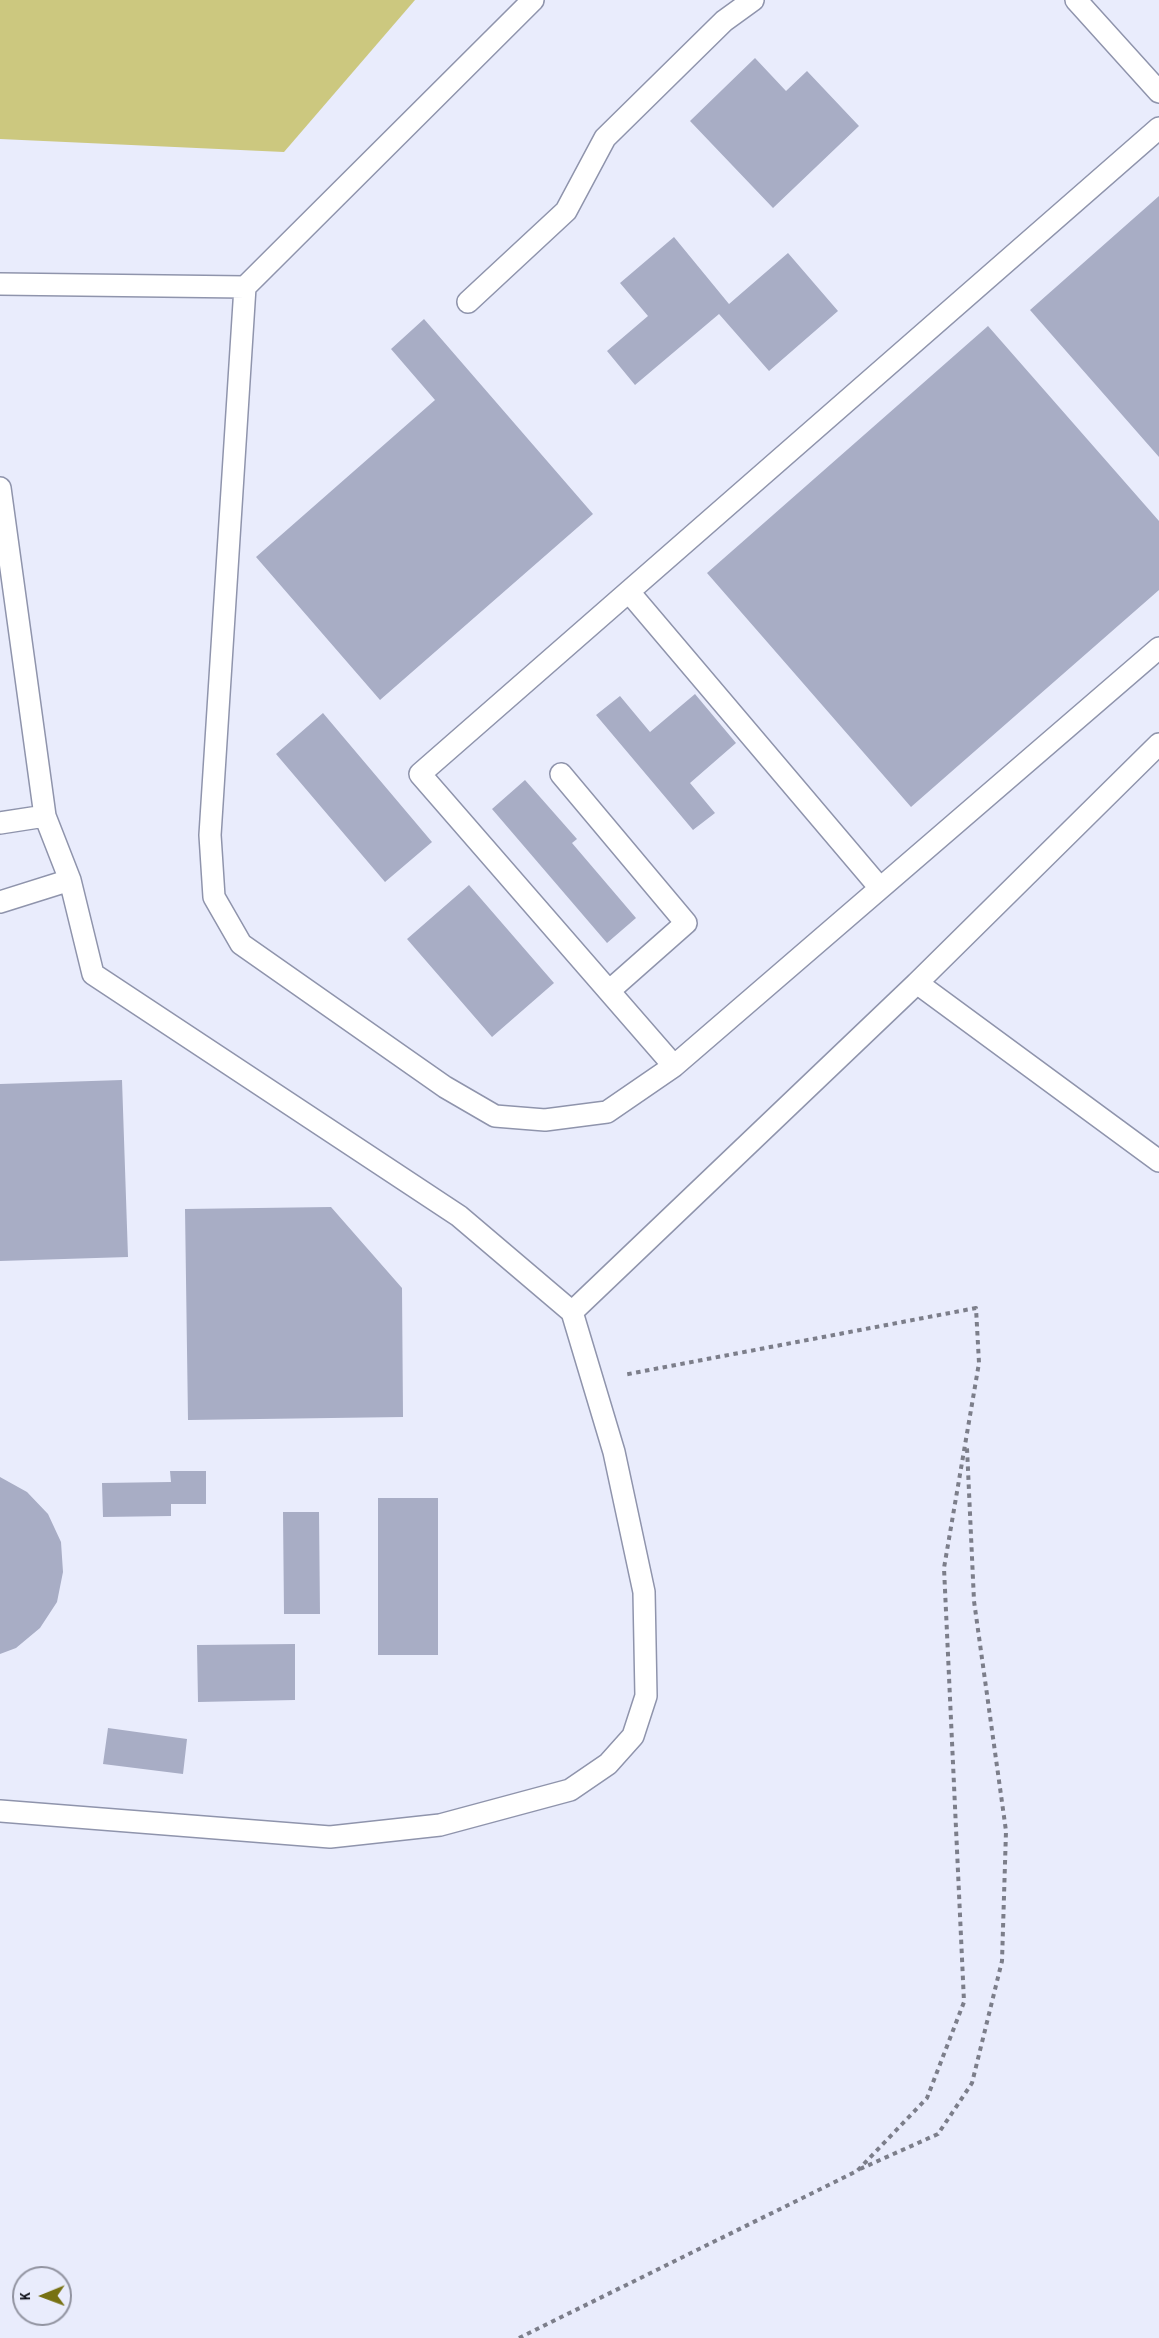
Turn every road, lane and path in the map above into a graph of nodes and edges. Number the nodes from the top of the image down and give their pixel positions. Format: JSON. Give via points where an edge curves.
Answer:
{"nodes":[{"id":1,"x":533,"y":0,"type":"edge"},
{"id":2,"x":753,"y":0,"type":"edge"},
{"id":3,"x":1076,"y":0,"type":"edge"},
{"id":4,"x":1159,"y":92,"type":"edge"},
{"id":5,"x":1159,"y":128,"type":"edge"},
{"id":6,"x":0,"y":284,"type":"edge"},
{"id":7,"x":244,"y":286,"type":"junction"},
{"id":8,"x":468,"y":302,"type":"dead end"},
{"id":9,"x":0,"y":488,"type":"edge"},
{"id":10,"x":629,"y":592,"type":"junction"},
{"id":11,"x":1159,"y":648,"type":"edge"},
{"id":12,"x":1159,"y":744,"type":"edge"},
{"id":13,"x":561,"y":774,"type":"dead end"},
{"id":14,"x":45,"y":816,"type":"junction"},
{"id":15,"x":0,"y":823,"type":"edge"},
{"id":16,"x":70,"y":880,"type":"junction"},
{"id":17,"x":880,"y":888,"type":"junction"},
{"id":18,"x":0,"y":902,"type":"edge"},
{"id":19,"x":917,"y":983,"type":"junction"},
{"id":20,"x":609,"y":991,"type":"junction"},
{"id":21,"x":674,"y":1066,"type":"junction"},
{"id":22,"x":1159,"y":1161,"type":"edge"},
{"id":23,"x":572,"y":1312,"type":"junction"},
{"id":24,"x":593,"y":1380,"type":"junction"},
{"id":25,"x":966,"y":1438,"type":"junction"},
{"id":26,"x":0,"y":1811,"type":"edge"},
{"id":27,"x":857,"y":2171,"type":"junction"},
{"id":28,"x":519,"y":2338,"type":"edge"}],
"edges":[{"from":1,"to":7,"type":"lane"},
{"from":2,"to":8,"type":"lane","via":[[724,21],[605,138],[566,211]]},
{"from":3,"to":4,"type":"lane"},
{"from":5,"to":10,"type":"lane"},
{"from":6,"to":7,"type":"lane"},
{"from":7,"to":21,"type":"lane","via":[[210,835],[214,897],[241,944],[445,1087],[495,1116],[545,1120],[607,1112]]},
{"from":9,"to":14,"type":"lane"},
{"from":10,"to":17,"type":"lane"},
{"from":10,"to":20,"type":"lane","via":[[420,774]]},
{"from":11,"to":17,"type":"lane"},
{"from":12,"to":19,"type":"lane"},
{"from":13,"to":20,"type":"lane","via":[[686,923]]},
{"from":14,"to":15,"type":"lane"},
{"from":14,"to":16,"type":"lane"},
{"from":16,"to":18,"type":"lane"},
{"from":16,"to":23,"type":"lane","via":[[93,974],[459,1216]]},
{"from":17,"to":21,"type":"lane"},
{"from":19,"to":22,"type":"lane"},
{"from":19,"to":23,"type":"lane"},
{"from":20,"to":21,"type":"lane"},
{"from":23,"to":24,"type":"lane"},
{"from":24,"to":25,"type":"path","via":[[976,1308],[979,1362]]},
{"from":24,"to":26,"type":"lane","via":[[614,1452],[644,1592],[646,1696],[633,1736],[608,1764],[570,1790],[440,1825],[330,1836]]},
{"from":25,"to":27,"type":"path","via":[[944,1568],[964,2002],[927,2098]]},
{"from":25,"to":27,"type":"path","via":[[974,1601],[1006,1831],[1002,1961],[972,2083],[938,2134]]},
{"from":27,"to":28,"type":"path"}]}
